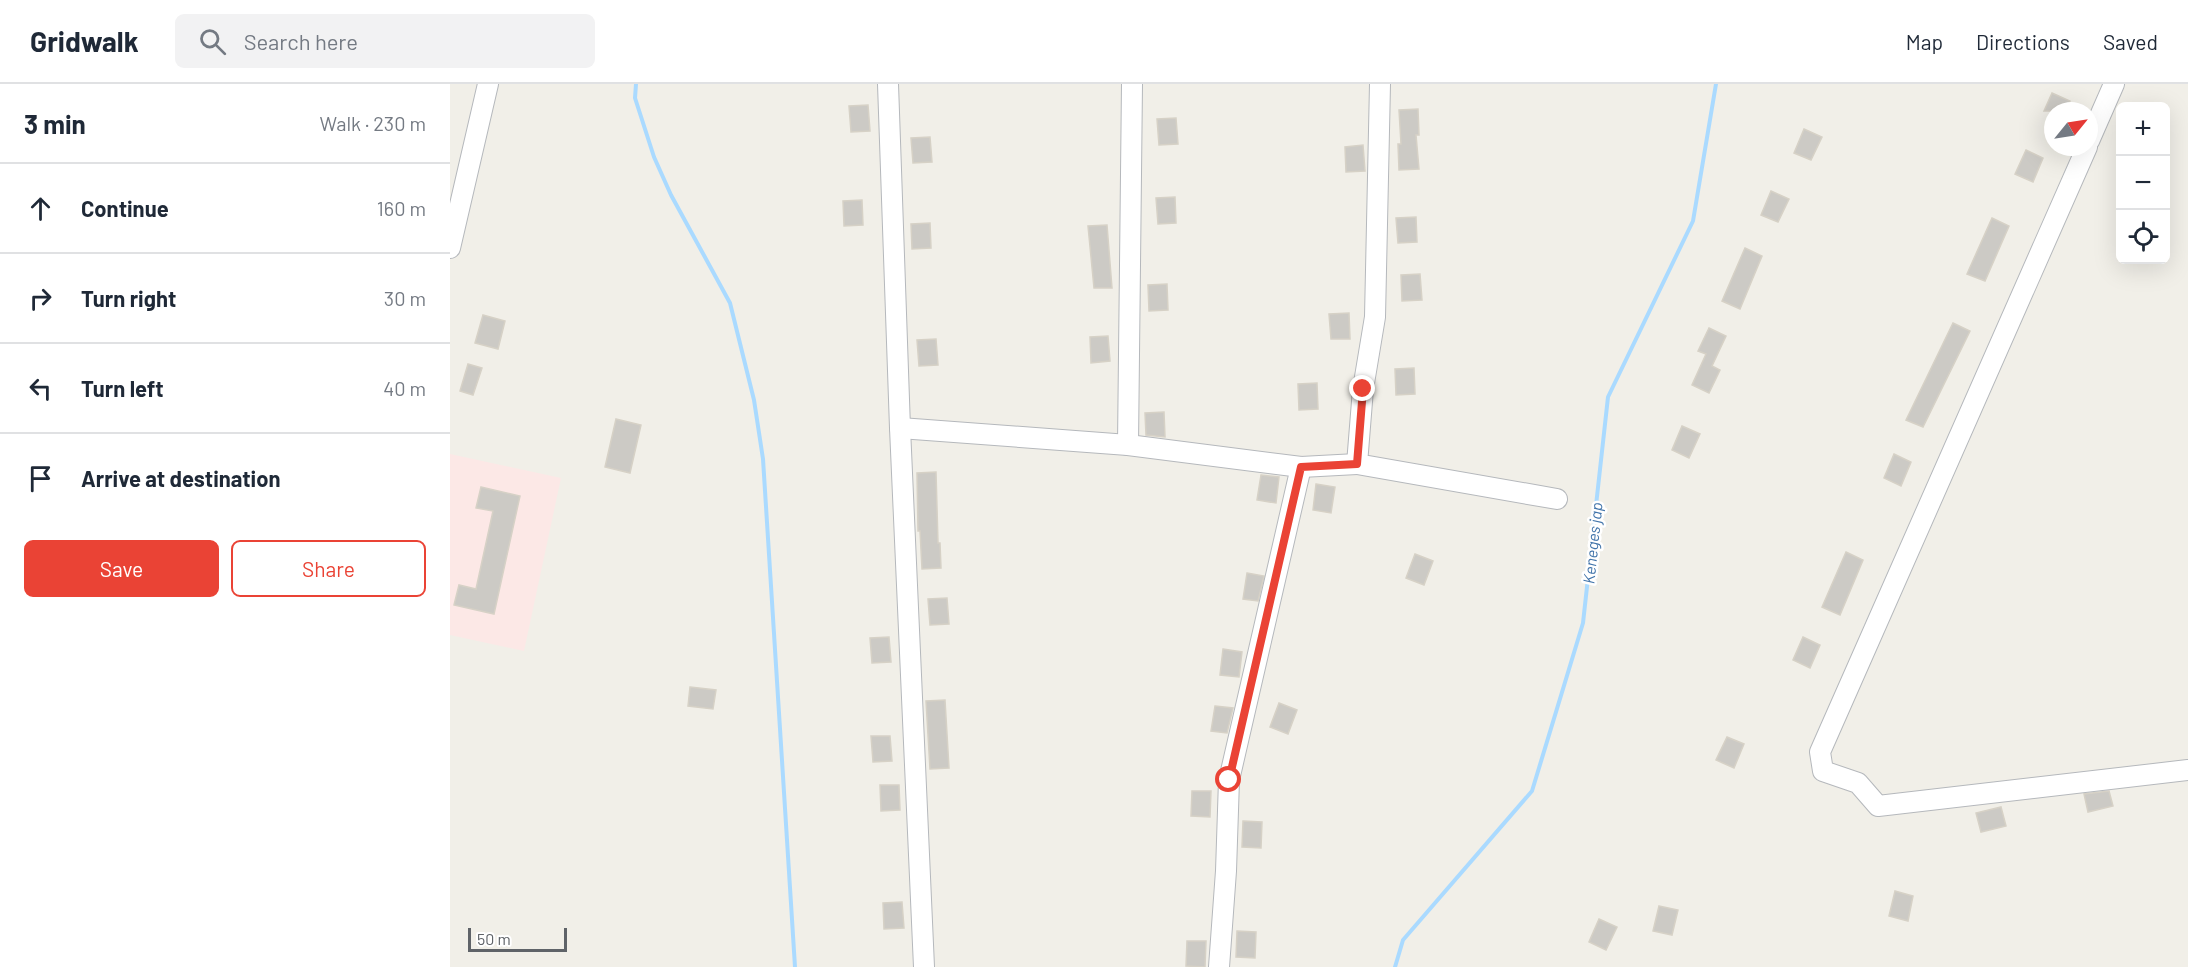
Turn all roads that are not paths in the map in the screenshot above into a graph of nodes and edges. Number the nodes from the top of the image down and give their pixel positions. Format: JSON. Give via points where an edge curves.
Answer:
{"nodes":[{"id":1,"x":488,"y":84,"type":"edge"},
{"id":2,"x":888,"y":84,"type":"edge"},
{"id":3,"x":1132,"y":84,"type":"edge"},
{"id":4,"x":1380,"y":84,"type":"edge"},
{"id":5,"x":2114,"y":84,"type":"edge"},
{"id":6,"x":2098,"y":120,"type":"edge"},
{"id":7,"x":2082,"y":156,"type":"edge"},
{"id":8,"x":459,"y":167,"type":"edge"},
{"id":9,"x":450,"y":248,"type":"edge"},
{"id":10,"x":900,"y":428,"type":"junction"},
{"id":11,"x":1128,"y":445,"type":"junction"},
{"id":12,"x":1357,"y":464,"type":"junction"},
{"id":13,"x":1301,"y":467,"type":"junction"},
{"id":14,"x":1557,"y":499,"type":"dead end"},
{"id":15,"x":2188,"y":770,"type":"edge"},
{"id":16,"x":924,"y":967,"type":"edge"},
{"id":17,"x":1219,"y":967,"type":"edge"}],
"edges":[{"from":1,"to":8,"type":"street"},
{"from":2,"to":10,"type":"street"},
{"from":3,"to":11,"type":"street"},
{"from":4,"to":12,"type":"street","via":[[1375,317],[1363,389]]},
{"from":5,"to":6,"type":"street"},
{"from":7,"to":15,"type":"street","via":[[1820,752],[1823,771],[1858,783],[1878,806]]},
{"from":8,"to":9,"type":"street"},
{"from":10,"to":11,"type":"street"},
{"from":10,"to":16,"type":"street"},
{"from":11,"to":13,"type":"street"},
{"from":12,"to":13,"type":"street"},
{"from":12,"to":14,"type":"street"},
{"from":13,"to":17,"type":"street","via":[[1229,780]]}]}
